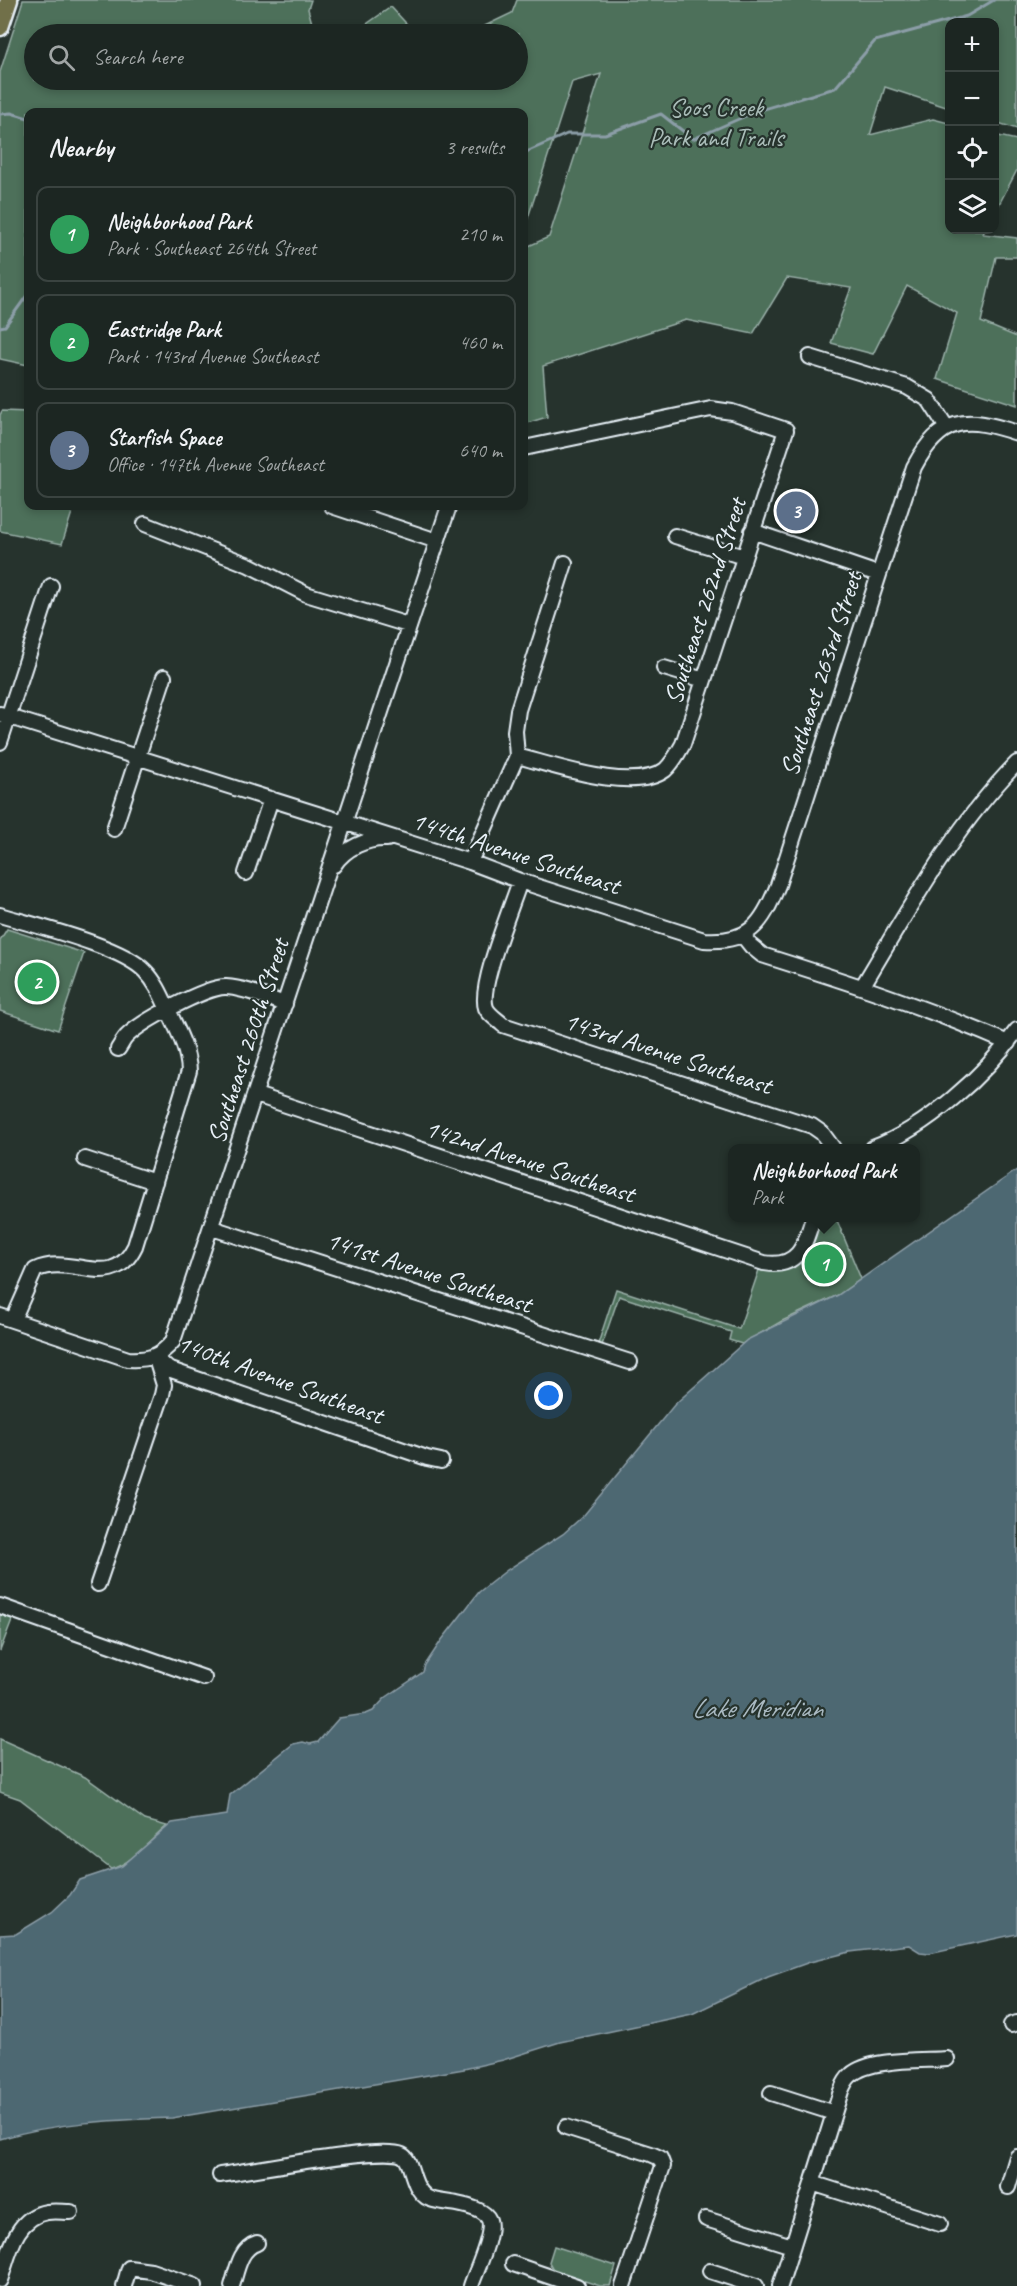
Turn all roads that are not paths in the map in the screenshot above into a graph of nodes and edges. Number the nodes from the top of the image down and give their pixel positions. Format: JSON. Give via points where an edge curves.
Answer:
{"nodes":[{"id":1,"x":9,"y":0,"type":"edge"},
{"id":2,"x":0,"y":27,"type":"edge"},
{"id":3,"x":810,"y":357,"type":"dead end"},
{"id":4,"x":947,"y":428,"type":"junction"},
{"id":5,"x":1017,"y":433,"type":"edge"},
{"id":6,"x":528,"y":447,"type":"edge"},
{"id":7,"x":344,"y":510,"type":"edge"},
{"id":8,"x":448,"y":510,"type":"edge"},
{"id":9,"x":146,"y":524,"type":"dead end"},
{"id":10,"x":752,"y":531,"type":"junction"},
{"id":11,"x":675,"y":536,"type":"dead end"},
{"id":12,"x":437,"y":541,"type":"junction"},
{"id":13,"x":744,"y":557,"type":"junction"},
{"id":14,"x":565,"y":563,"type":"dead end"},
{"id":15,"x":878,"y":574,"type":"junction"},
{"id":16,"x":51,"y":586,"type":"dead end"},
{"id":17,"x":408,"y":625,"type":"junction"},
{"id":18,"x":664,"y":668,"type":"dead end"},
{"id":19,"x":164,"y":676,"type":"dead end"},
{"id":20,"x":704,"y":680,"type":"junction"},
{"id":21,"x":4,"y":715,"type":"edge"},
{"id":22,"x":0,"y":742,"type":"edge"},
{"id":23,"x":138,"y":756,"type":"junction"},
{"id":24,"x":517,"y":756,"type":"junction"},
{"id":25,"x":1017,"y":763,"type":"edge"},
{"id":26,"x":271,"y":799,"type":"junction"},
{"id":27,"x":345,"y":822,"type":"junction"},
{"id":28,"x":114,"y":829,"type":"dead end"},
{"id":29,"x":400,"y":840,"type":"junction"},
{"id":30,"x":470,"y":862,"type":"junction"},
{"id":31,"x":246,"y":873,"type":"dead end"},
{"id":32,"x":327,"y":877,"type":"junction"},
{"id":33,"x":520,"y":881,"type":"junction"},
{"id":34,"x":0,"y":915,"type":"edge"},
{"id":35,"x":743,"y":936,"type":"junction"},
{"id":36,"x":862,"y":987,"type":"junction"},
{"id":37,"x":285,"y":1004,"type":"junction"},
{"id":38,"x":169,"y":1010,"type":"junction"},
{"id":39,"x":1017,"y":1030,"type":"edge"},
{"id":40,"x":1008,"y":1043,"type":"junction"},
{"id":41,"x":118,"y":1049,"type":"dead end"},
{"id":42,"x":256,"y":1095,"type":"junction"},
{"id":43,"x":830,"y":1144,"type":"edge"},
{"id":44,"x":882,"y":1144,"type":"edge"},
{"id":45,"x":85,"y":1159,"type":"dead end"},
{"id":46,"x":155,"y":1182,"type":"junction"},
{"id":47,"x":812,"y":1222,"type":"edge"},
{"id":48,"x":212,"y":1228,"type":"junction"},
{"id":49,"x":6,"y":1318,"type":"edge"},
{"id":50,"x":155,"y":1357,"type":"junction"},
{"id":51,"x":630,"y":1362,"type":"dead end"},
{"id":52,"x":441,"y":1461,"type":"dead end"},
{"id":53,"x":98,"y":1584,"type":"dead end"},
{"id":54,"x":0,"y":1606,"type":"edge"},
{"id":55,"x":204,"y":1678,"type":"dead end"},
{"id":56,"x":947,"y":2059,"type":"dead end"},
{"id":57,"x":771,"y":2093,"type":"dead end"},
{"id":58,"x":834,"y":2113,"type":"junction"},
{"id":59,"x":566,"y":2127,"type":"dead end"},
{"id":60,"x":1017,"y":2157,"type":"edge"},
{"id":61,"x":220,"y":2175,"type":"dead end"},
{"id":62,"x":812,"y":2183,"type":"junction"},
{"id":63,"x":1008,"y":2187,"type":"dead end"},
{"id":64,"x":71,"y":2212,"type":"dead end"},
{"id":65,"x":706,"y":2219,"type":"dead end"},
{"id":66,"x":940,"y":2224,"type":"dead end"},
{"id":67,"x":257,"y":2243,"type":"dead end"},
{"id":68,"x":792,"y":2246,"type":"junction"},
{"id":69,"x":513,"y":2264,"type":"dead end"},
{"id":70,"x":710,"y":2271,"type":"dead end"},
{"id":71,"x":0,"y":2280,"type":"edge"},
{"id":72,"x":124,"y":2286,"type":"edge"},
{"id":73,"x":195,"y":2286,"type":"edge"},
{"id":74,"x":232,"y":2286,"type":"edge"},
{"id":75,"x":471,"y":2286,"type":"edge"},
{"id":76,"x":577,"y":2286,"type":"edge"},
{"id":77,"x":623,"y":2286,"type":"edge"},
{"id":78,"x":756,"y":2286,"type":"edge"},
{"id":79,"x":780,"y":2286,"type":"edge"}],
"edges":[{"from":1,"to":2,"type":"main road"},
{"from":3,"to":4,"type":"street","via":[[907,387],[928,400]]},
{"from":4,"to":5,"type":"street","via":[[969,422]]},
{"from":4,"to":15,"type":"street","name":"Southeast 263rd Street","via":[[931,441],[914,467]]},
{"from":6,"to":10,"type":"street","name":"Southeast 262nd Street","via":[[711,409],[786,430]]},
{"from":7,"to":12,"type":"street"},
{"from":8,"to":12,"type":"street","name":"Southeast 260th Street"},
{"from":9,"to":17,"type":"street","via":[[249,565],[306,594]]},
{"from":10,"to":13,"type":"street","name":"Southeast 262nd Street"},
{"from":10,"to":15,"type":"street"},
{"from":11,"to":13,"type":"street"},
{"from":12,"to":17,"type":"street","name":"Southeast 260th Street"},
{"from":13,"to":20,"type":"street","name":"Southeast 262nd Street"},
{"from":14,"to":24,"type":"street","via":[[518,710]]},
{"from":15,"to":35,"type":"street","name":"Southeast 263rd Street","via":[[778,885],[758,925]]},
{"from":16,"to":21,"type":"street"},
{"from":17,"to":27,"type":"street","name":"Southeast 260th Street"},
{"from":18,"to":20,"type":"street"},
{"from":19,"to":23,"type":"street"},
{"from":20,"to":24,"type":"street","name":"Southeast 262nd Street","via":[[683,744],[665,770],[654,776],[614,778]]},
{"from":21,"to":22,"type":"street"},
{"from":21,"to":23,"type":"street","name":"144th Avenue Southeast"},
{"from":23,"to":26,"type":"street","name":"144th Avenue Southeast"},
{"from":23,"to":28,"type":"street"},
{"from":24,"to":30,"type":"street"},
{"from":25,"to":36,"type":"street","via":[[962,828]]},
{"from":26,"to":27,"type":"street","name":"144th Avenue Southeast"},
{"from":26,"to":31,"type":"street"},
{"from":27,"to":29,"type":"street","name":"144th Avenue Southeast"},
{"from":27,"to":32,"type":"street","name":"Southeast 260th Street"},
{"from":29,"to":30,"type":"street","name":"144th Avenue Southeast"},
{"from":29,"to":32,"type":"street","via":[[370,841],[352,848]]},
{"from":30,"to":33,"type":"street","name":"144th Avenue Southeast"},
{"from":32,"to":37,"type":"street","name":"Southeast 260th Street"},
{"from":33,"to":35,"type":"street","name":"144th Avenue Southeast","via":[[704,940]]},
{"from":33,"to":43,"type":"street","name":"143rd Avenue Southeast","via":[[487,979],[486,1008],[492,1016],[503,1024],[812,1126]]},
{"from":34,"to":38,"type":"street","via":[[96,945],[136,963],[156,984]]},
{"from":35,"to":36,"type":"street","via":[[762,955]]},
{"from":36,"to":40,"type":"street"},
{"from":37,"to":38,"type":"street","via":[[225,986],[201,992]]},
{"from":37,"to":42,"type":"street","name":"Southeast 260th Street"},
{"from":38,"to":41,"type":"street","via":[[136,1029]]},
{"from":38,"to":46,"type":"street","via":[[189,1057],[189,1071]]},
{"from":39,"to":40,"type":"street"},
{"from":40,"to":44,"type":"street","via":[[965,1089]]},
{"from":42,"to":47,"type":"street","name":"142nd Avenue Southeast","via":[[759,1262],[775,1264],[790,1260],[804,1246]]},
{"from":42,"to":48,"type":"street","name":"Southeast 260th Street"},
{"from":45,"to":46,"type":"street"},
{"from":46,"to":49,"type":"street","via":[[129,1259],[119,1267],[104,1270],[44,1265],[34,1270]]},
{"from":48,"to":50,"type":"street","name":"Southeast 260th Street","via":[[173,1341]]},
{"from":48,"to":51,"type":"street","name":"141st Avenue Southeast"},
{"from":49,"to":50,"type":"street","name":"140th Avenue Southeast","via":[[128,1359]]},
{"from":50,"to":52,"type":"street","name":"140th Avenue Southeast","via":[[168,1369]]},
{"from":50,"to":53,"type":"street","via":[[164,1385],[162,1395]]},
{"from":54,"to":55,"type":"street"},
{"from":56,"to":58,"type":"street","via":[[862,2069],[851,2075],[840,2091]]},
{"from":57,"to":58,"type":"street"},
{"from":58,"to":62,"type":"street"},
{"from":59,"to":77,"type":"street","via":[[651,2154],[660,2158],[663,2166]]},
{"from":60,"to":63,"type":"street"},
{"from":61,"to":75,"type":"street","via":[[368,2153],[404,2156],[415,2186],[428,2198],[464,2205],[489,2220],[489,2234]]},
{"from":62,"to":66,"type":"street"},
{"from":62,"to":68,"type":"street"},
{"from":64,"to":71,"type":"street","via":[[31,2217],[16,2235]]},
{"from":65,"to":68,"type":"street"},
{"from":67,"to":74,"type":"street","via":[[244,2252]]},
{"from":68,"to":79,"type":"street"},
{"from":69,"to":76,"type":"street"},
{"from":70,"to":78,"type":"street"},
{"from":72,"to":73,"type":"street","via":[[129,2268]]}]}
